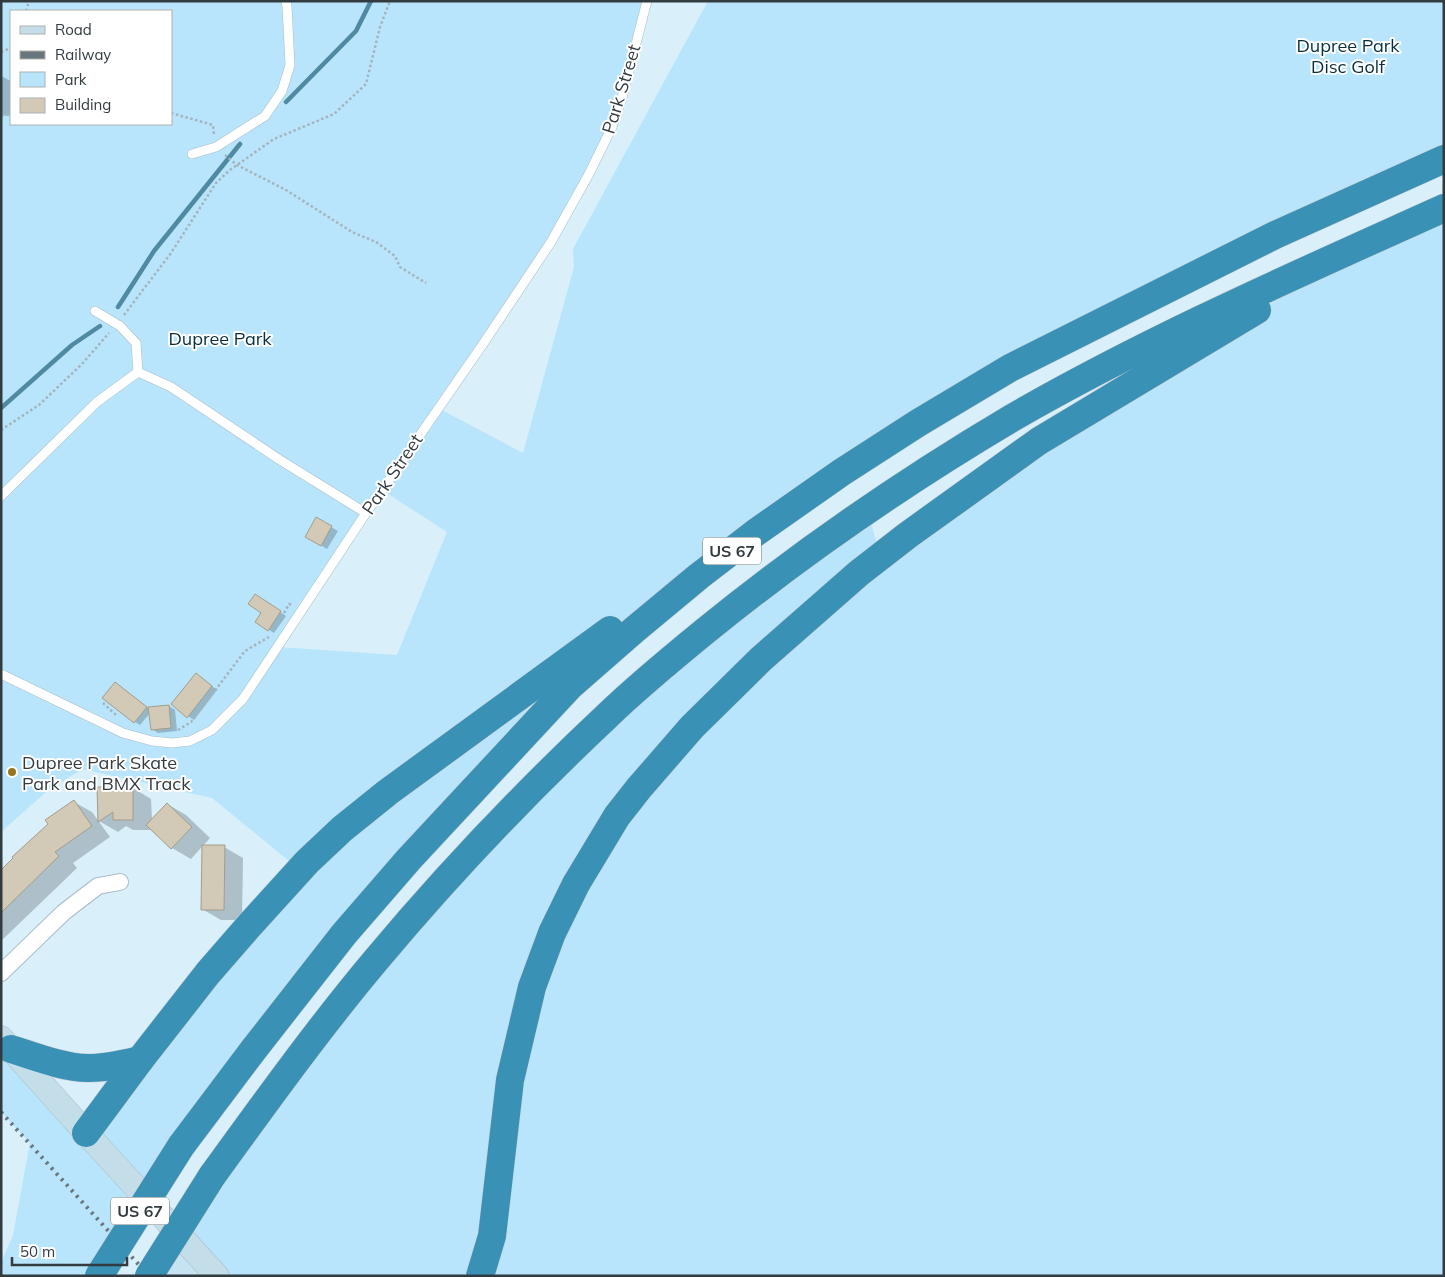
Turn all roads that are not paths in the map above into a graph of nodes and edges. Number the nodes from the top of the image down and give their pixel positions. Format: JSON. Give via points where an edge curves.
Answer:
{"nodes":[{"id":1,"x":286,"y":1,"type":"edge"},
{"id":2,"x":646,"y":1,"type":"edge"},
{"id":3,"x":192,"y":154,"type":"dead end"},
{"id":4,"x":1444,"y":159,"type":"edge"},
{"id":5,"x":1444,"y":208,"type":"edge"},
{"id":6,"x":1356,"y":248,"type":"junction"},
{"id":7,"x":95,"y":312,"type":"dead end"},
{"id":8,"x":138,"y":372,"type":"junction"},
{"id":9,"x":1,"y":496,"type":"edge"},
{"id":10,"x":366,"y":513,"type":"junction"},
{"id":11,"x":699,"y":576,"type":"junction"},
{"id":12,"x":1,"y":674,"type":"edge"},
{"id":13,"x":120,"y":882,"type":"dead end"},
{"id":14,"x":1,"y":973,"type":"edge"},
{"id":15,"x":6,"y":1043,"type":"edge"},
{"id":16,"x":140,"y":1060,"type":"junction"},
{"id":17,"x":86,"y":1134,"type":"junction"},
{"id":18,"x":98,"y":1276,"type":"edge"},
{"id":19,"x":148,"y":1276,"type":"edge"},
{"id":20,"x":217,"y":1276,"type":"edge"},
{"id":21,"x":480,"y":1276,"type":"edge"}],
"edges":[{"from":1,"to":3,"type":"lane","via":[[290,65],[282,91],[265,116],[216,147]]},
{"from":2,"to":10,"type":"lane","name":"Park Street","via":[[622,98],[589,174],[551,242]]},
{"from":4,"to":11,"type":"highway","number":"US 67","via":[[1275,235],[1010,368],[842,472]]},
{"from":5,"to":6,"type":"highway","number":"US 67"},
{"from":6,"to":19,"type":"highway","number":"US 67","bridge":true,"via":[[1175,331],[1012,418],[867,510],[718,620],[609,714],[434,893],[318,1033],[212,1176]]},
{"from":6,"to":21,"type":"highway","via":[[1039,441],[908,535],[774,648],[666,755],[617,816],[576,884],[552,933],[532,987],[510,1080],[492,1236]]},
{"from":7,"to":8,"type":"lane","via":[[116,324],[136,343]]},
{"from":8,"to":9,"type":"lane","via":[[98,402]]},
{"from":8,"to":10,"type":"lane","via":[[171,387]]},
{"from":10,"to":12,"type":"lane","name":"Park Street","via":[[243,699],[212,730],[190,741],[152,741],[123,733]]},
{"from":11,"to":16,"type":"highway","via":[[605,633],[342,829],[248,927]]},
{"from":11,"to":18,"type":"highway","number":"US 67","bridge":true,"via":[[570,686],[344,934],[181,1146]]},
{"from":13,"to":14,"type":"street","via":[[98,886],[64,912]]},
{"from":15,"to":16,"type":"highway","via":[[50,1061],[88,1068]]},
{"from":15,"to":17,"type":"street"},
{"from":16,"to":17,"type":"highway"},
{"from":17,"to":20,"type":"street"}]}
